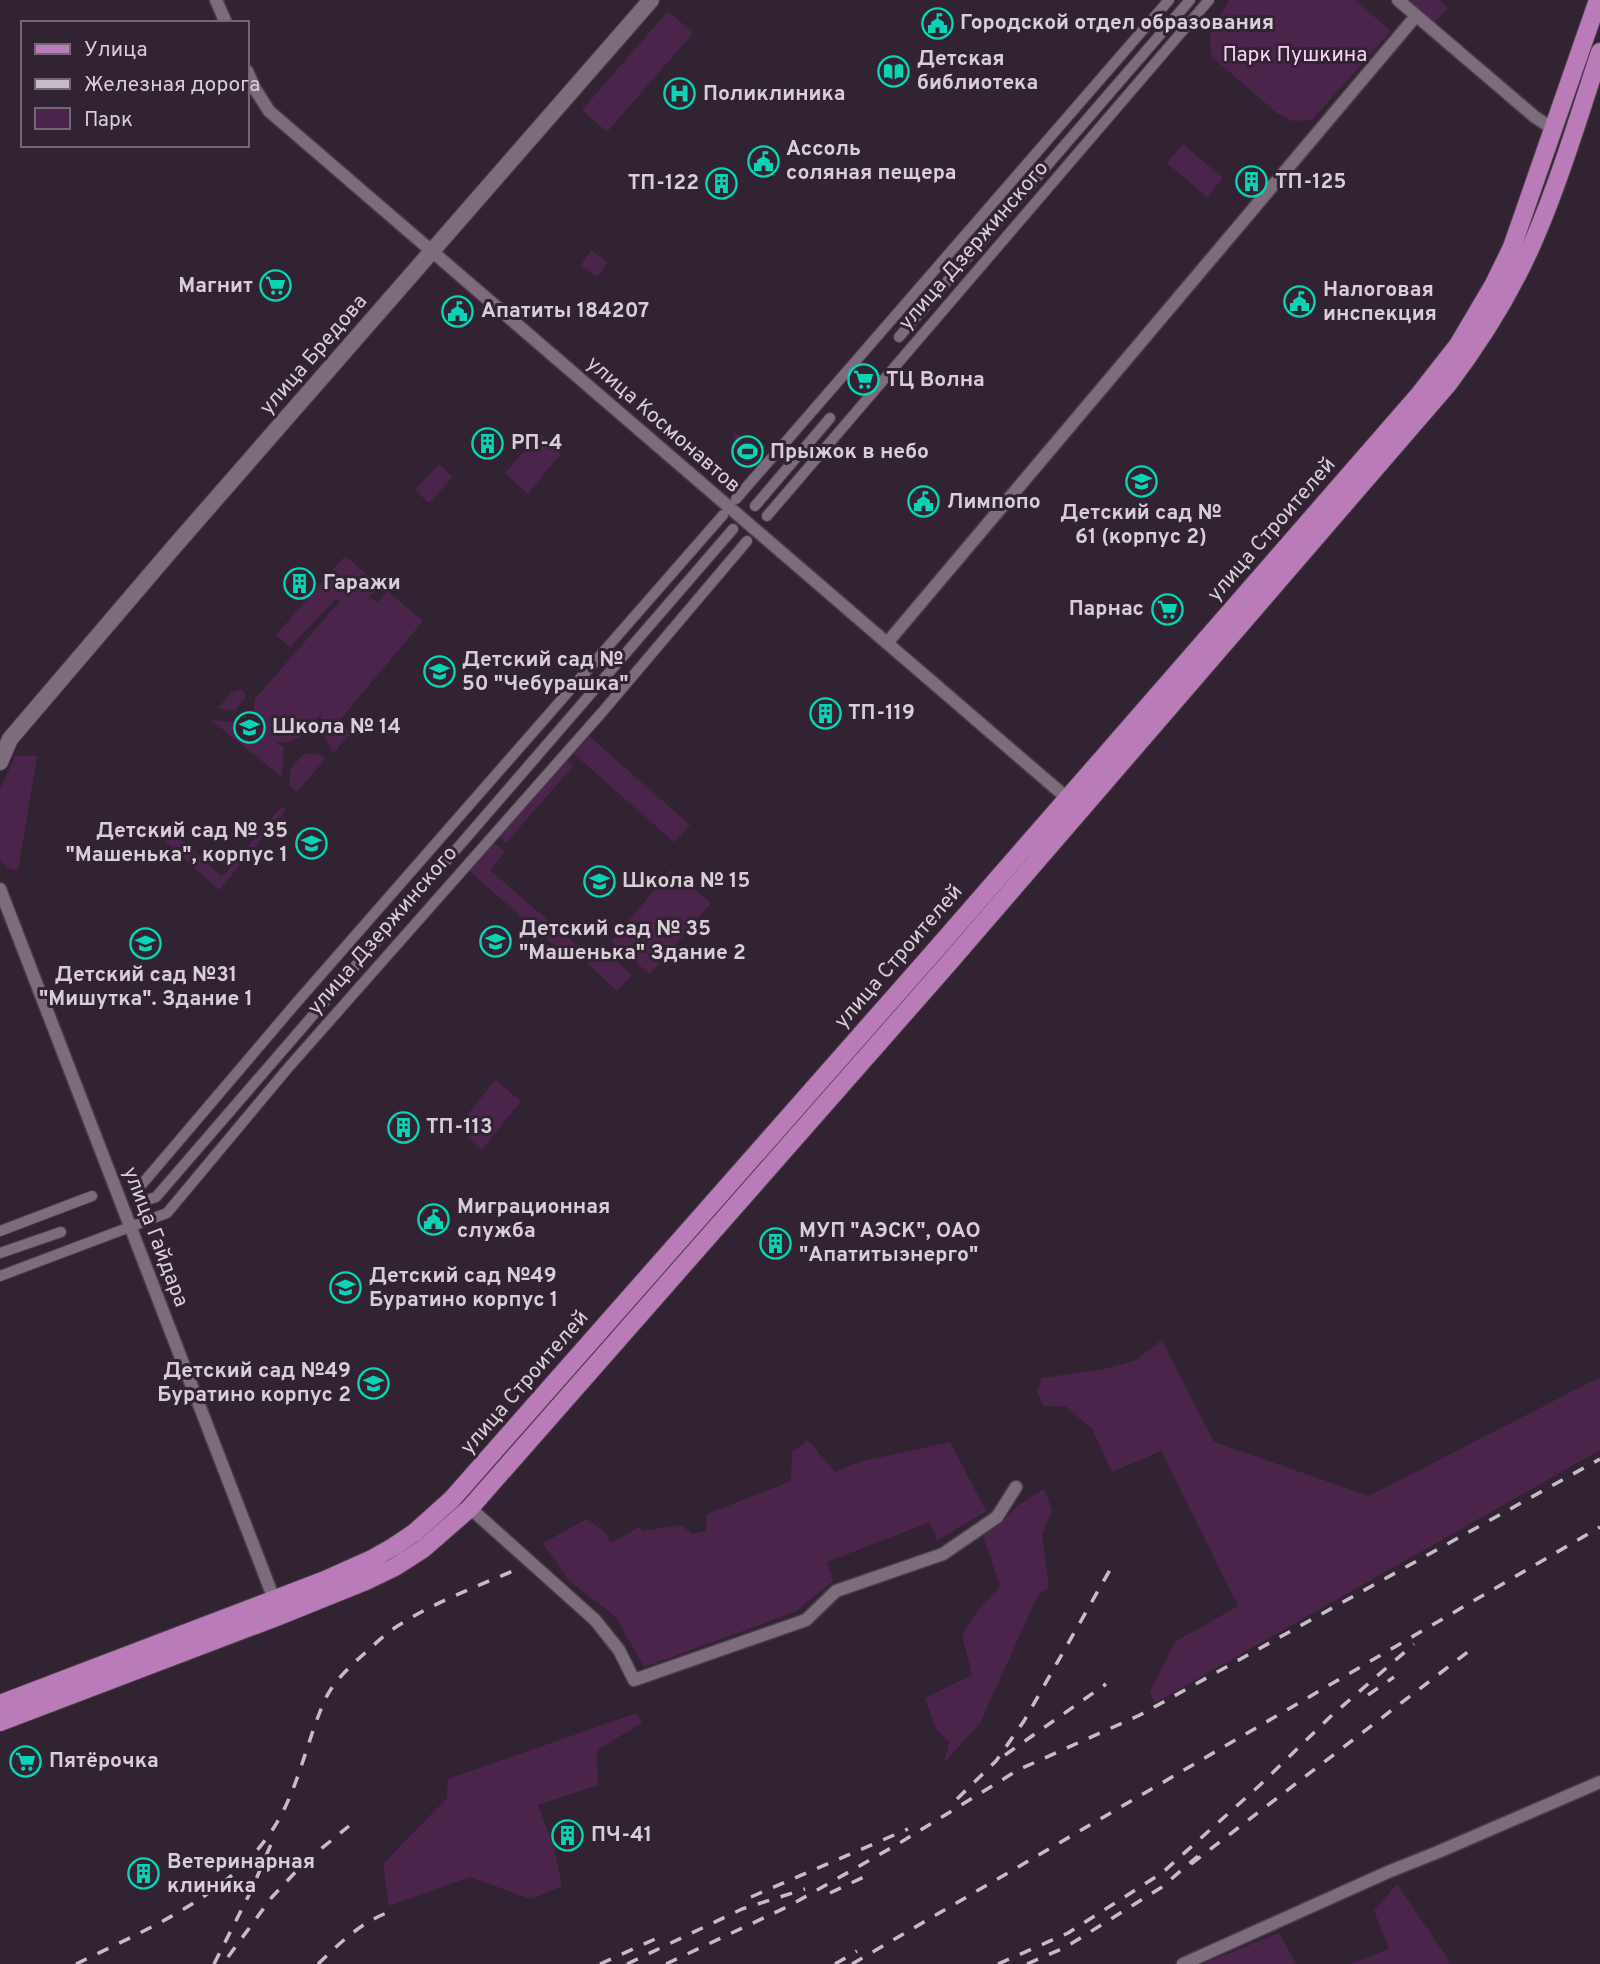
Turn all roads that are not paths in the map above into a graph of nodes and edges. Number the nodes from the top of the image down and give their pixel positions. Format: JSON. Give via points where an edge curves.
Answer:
{"nodes":[{"id":1,"x":216,"y":0,"type":"edge"},
{"id":2,"x":651,"y":0,"type":"edge"},
{"id":3,"x":1169,"y":0,"type":"edge"},
{"id":4,"x":1190,"y":0,"type":"edge"},
{"id":5,"x":1209,"y":0,"type":"edge"},
{"id":6,"x":1398,"y":0,"type":"edge"},
{"id":7,"x":1598,"y":0,"type":"edge"},
{"id":8,"x":1416,"y":16,"type":"junction"},
{"id":9,"x":225,"y":21,"type":"edge"},
{"id":10,"x":1600,"y":52,"type":"edge"},
{"id":11,"x":248,"y":73,"type":"edge"},
{"id":12,"x":1555,"y":130,"type":"junction"},
{"id":13,"x":1572,"y":138,"type":"junction"},
{"id":14,"x":432,"y":251,"type":"junction"},
{"id":15,"x":899,"y":337,"type":"dead end"},
{"id":16,"x":830,"y":418,"type":"dead end"},
{"id":17,"x":736,"y":499,"type":"dead end"},
{"id":18,"x":755,"y":506,"type":"dead end"},
{"id":19,"x":723,"y":515,"type":"dead end"},
{"id":20,"x":767,"y":516,"type":"dead end"},
{"id":21,"x":733,"y":529,"type":"dead end"},
{"id":22,"x":747,"y":541,"type":"dead end"},
{"id":23,"x":1230,"y":625,"type":"junction"},
{"id":24,"x":887,"y":643,"type":"junction"},
{"id":25,"x":5,"y":741,"type":"edge"},
{"id":26,"x":0,"y":762,"type":"edge"},
{"id":27,"x":1067,"y":798,"type":"junction"},
{"id":28,"x":1082,"y":810,"type":"junction"},
{"id":29,"x":0,"y":888,"type":"edge"},
{"id":30,"x":771,"y":1136,"type":"junction"},
{"id":31,"x":784,"y":1149,"type":"junction"},
{"id":32,"x":137,"y":1190,"type":"dead end"},
{"id":33,"x":92,"y":1196,"type":"dead end"},
{"id":34,"x":141,"y":1202,"type":"dead end"},
{"id":35,"x":130,"y":1227,"type":"junction"},
{"id":36,"x":0,"y":1231,"type":"edge"},
{"id":37,"x":61,"y":1232,"type":"dead end"},
{"id":38,"x":0,"y":1253,"type":"edge"},
{"id":39,"x":0,"y":1276,"type":"edge"},
{"id":40,"x":591,"y":1355,"type":"junction"},
{"id":41,"x":1016,"y":1487,"type":"dead end"},
{"id":42,"x":470,"y":1508,"type":"junction"},
{"id":43,"x":276,"y":1607,"type":"junction"},
{"id":44,"x":93,"y":1677,"type":"junction"},
{"id":45,"x":0,"y":1704,"type":"edge"},
{"id":46,"x":0,"y":1722,"type":"edge"},
{"id":47,"x":1600,"y":1782,"type":"edge"},
{"id":48,"x":1183,"y":1964,"type":"edge"}],
"edges":[{"from":1,"to":9,"type":"street"},
{"from":2,"to":14,"type":"street","name":"улица Бредова"},
{"from":3,"to":17,"type":"street","name":"улица Дзержинского"},
{"from":4,"to":15,"type":"street","name":"улица Дзержинского"},
{"from":5,"to":20,"type":"street","name":"улица Дзержинского"},
{"from":6,"to":8,"type":"street"},
{"from":7,"to":12,"type":"main road","name":"улица Строителей"},
{"from":8,"to":12,"type":"street"},
{"from":8,"to":24,"type":"street"},
{"from":10,"to":13,"type":"main road","name":"улица Строителей"},
{"from":11,"to":14,"type":"street","name":"улица Космонавтов","via":[[269,111]]},
{"from":12,"to":13,"type":"main road"},
{"from":12,"to":23,"type":"main road","name":"улица Строителей","via":[[1512,247],[1458,345]]},
{"from":13,"to":23,"type":"main road","name":"улица Строителей","via":[[1542,222],[1483,336],[1448,384]]},
{"from":14,"to":24,"type":"street","name":"улица Космонавтов"},
{"from":14,"to":25,"type":"street","name":"улица Бредова"},
{"from":16,"to":18,"type":"street"},
{"from":19,"to":32,"type":"street","name":"улица Дзержинского"},
{"from":21,"to":34,"type":"street","name":"улица Дзержинского","via":[[156,1197]]},
{"from":22,"to":35,"type":"street","name":"улица Дзержинского","via":[[167,1213]]},
{"from":23,"to":27,"type":"main road","name":"улица Строителей"},
{"from":23,"to":28,"type":"main road","name":"улица Строителей"},
{"from":24,"to":27,"type":"street","name":"улица Космонавтов"},
{"from":25,"to":26,"type":"street","name":"улица Бредова"},
{"from":27,"to":28,"type":"main road"},
{"from":27,"to":30,"type":"main road","name":"улица Строителей"},
{"from":28,"to":31,"type":"main road","name":"улица Строителей"},
{"from":29,"to":35,"type":"street","name":"улица Гайдара"},
{"from":30,"to":31,"type":"main road"},
{"from":30,"to":40,"type":"main road","name":"улица Строителей"},
{"from":31,"to":40,"type":"main road","name":"улица Строителей"},
{"from":33,"to":36,"type":"street"},
{"from":35,"to":39,"type":"street","name":"улица Дзержинского"},
{"from":35,"to":43,"type":"street","name":"улица Гайдара"},
{"from":37,"to":38,"type":"street"},
{"from":40,"to":42,"type":"main road","name":"улица Строителей"},
{"from":40,"to":43,"type":"main road","name":"улица Строителей","via":[[453,1499],[414,1533]]},
{"from":41,"to":42,"type":"street","via":[[997,1517],[943,1554],[836,1591],[806,1620],[634,1680],[619,1650],[595,1620]]},
{"from":42,"to":43,"type":"main road","name":"улица Строителей","via":[[395,1567]]},
{"from":43,"to":44,"type":"main road","name":"улица Строителей"},
{"from":44,"to":45,"type":"main road","name":"улица Строителей"},
{"from":44,"to":46,"type":"main road","name":"улица Строителей"},
{"from":47,"to":48,"type":"street"}]}
